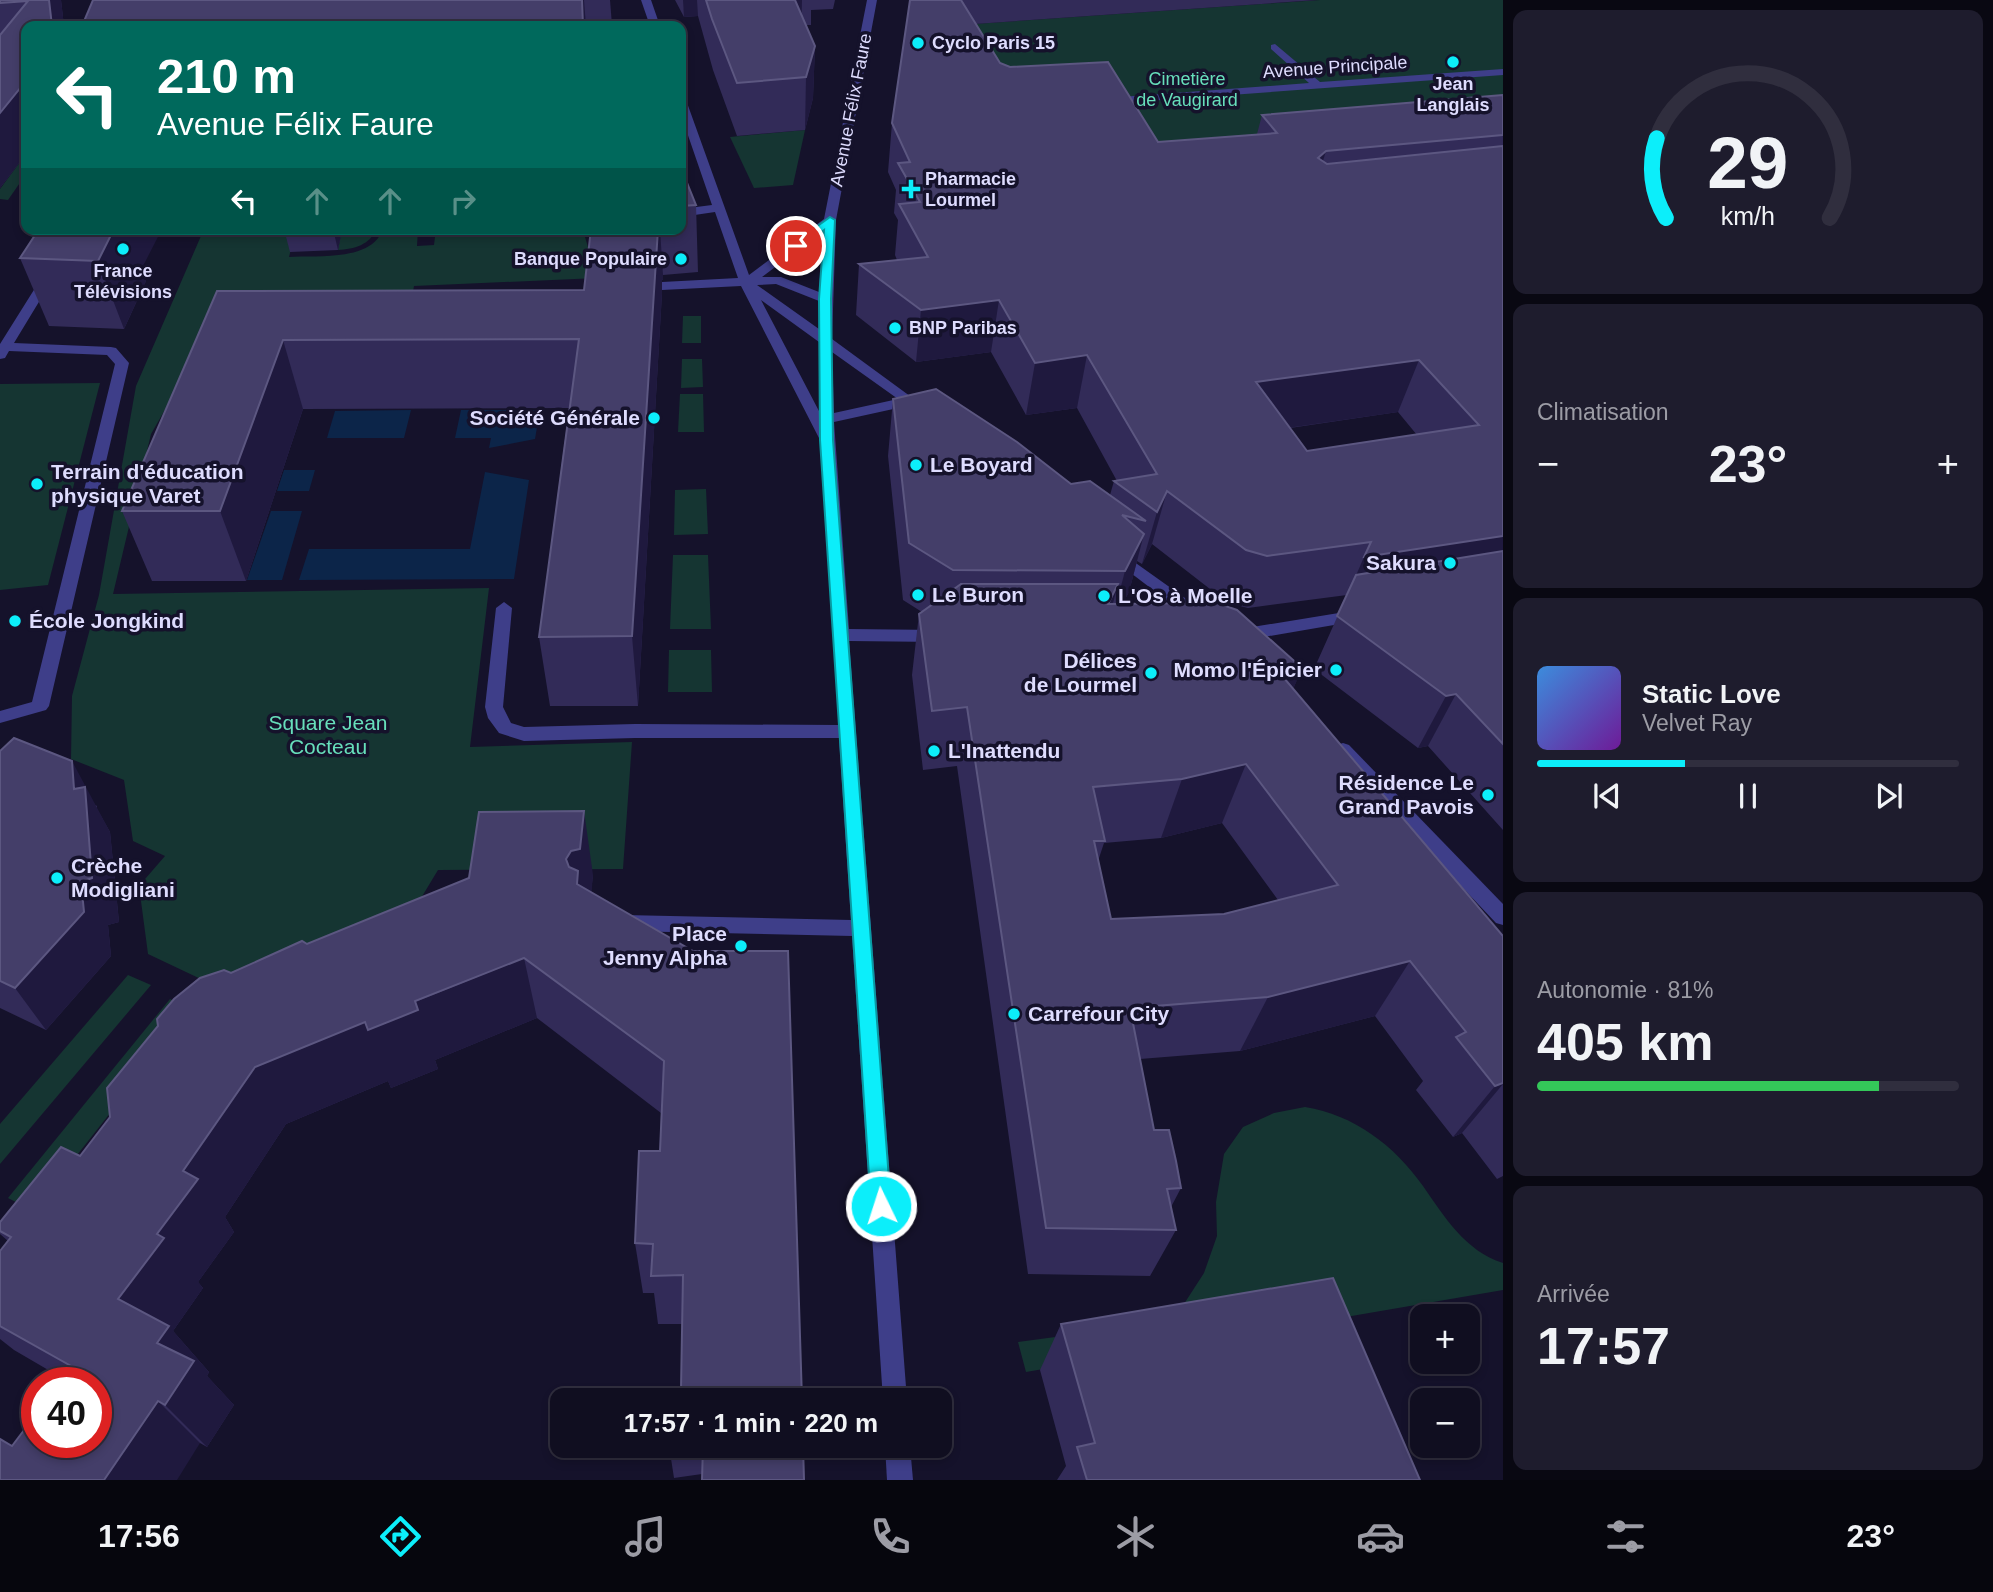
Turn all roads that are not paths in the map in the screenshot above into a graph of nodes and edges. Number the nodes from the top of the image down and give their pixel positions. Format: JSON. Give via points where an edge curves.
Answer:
{"nodes":[{"id":1,"x":646,"y":0,"type":"edge"},
{"id":2,"x":872,"y":0,"type":"edge"},
{"id":3,"x":653,"y":21,"type":"edge"},
{"id":4,"x":1275,"y":47,"type":"dead end"},
{"id":5,"x":1503,"y":72,"type":"edge"},
{"id":6,"x":1318,"y":86,"type":"junction"},
{"id":7,"x":1090,"y":102,"type":"edge"},
{"id":8,"x":686,"y":115,"type":"edge"},
{"id":9,"x":718,"y":208,"type":"junction"},
{"id":10,"x":686,"y":212,"type":"edge"},
{"id":11,"x":830,"y":220,"type":"junction"},
{"id":12,"x":55,"y":265,"type":"edge"},
{"id":13,"x":746,"y":283,"type":"junction"},
{"id":14,"x":662,"y":286,"type":"dead end"},
{"id":15,"x":825,"y":299,"type":"junction"},
{"id":16,"x":825,"y":341,"type":"junction"},
{"id":17,"x":3,"y":351,"type":"edge"},
{"id":18,"x":909,"y":401,"type":"junction"},
{"id":19,"x":931,"y":417,"type":"edge"},
{"id":20,"x":827,"y":419,"type":"junction"},
{"id":21,"x":827,"y":440,"type":"junction"},
{"id":22,"x":1108,"y":548,"type":"edge"},
{"id":23,"x":504,"y":608,"type":"dead end"},
{"id":24,"x":1372,"y":614,"type":"edge"},
{"id":25,"x":1223,"y":633,"type":"junction"},
{"id":26,"x":841,"y":635,"type":"junction"},
{"id":27,"x":960,"y":636,"type":"edge"},
{"id":28,"x":1249,"y":654,"type":"edge"},
{"id":29,"x":0,"y":717,"type":"edge"},
{"id":30,"x":848,"y":732,"type":"junction"},
{"id":31,"x":1335,"y":741,"type":"edge"},
{"id":32,"x":1503,"y":917,"type":"edge"},
{"id":33,"x":602,"y":923,"type":"edge"},
{"id":34,"x":862,"y":928,"type":"junction"},
{"id":35,"x":894,"y":1388,"type":"edge"},
{"id":36,"x":899,"y":1458,"type":"edge"},
{"id":37,"x":900,"y":1480,"type":"edge"}],
"edges":[{"from":1,"to":3,"type":"street"},
{"from":2,"to":11,"type":"street","name":"Avenue Félix Faure"},
{"from":4,"to":6,"type":"street"},
{"from":5,"to":6,"type":"street","name":"Avenue Principale"},
{"from":6,"to":7,"type":"street","name":"Avenue Principale"},
{"from":8,"to":9,"type":"street","name":"Avenue Félix Faure"},
{"from":9,"to":10,"type":"street"},
{"from":9,"to":13,"type":"street","name":"Avenue Félix Faure"},
{"from":11,"to":13,"type":"street"},
{"from":11,"to":15,"type":"street","name":"Avenue Félix Faure"},
{"from":12,"to":17,"type":"street"},
{"from":13,"to":14,"type":"street"},
{"from":13,"to":15,"type":"street","via":[[777,280]]},
{"from":13,"to":16,"type":"street"},
{"from":13,"to":21,"type":"street","name":"Avenue Félix Faure"},
{"from":15,"to":16,"type":"street","name":"Avenue Félix Faure"},
{"from":16,"to":18,"type":"street"},
{"from":16,"to":20,"type":"street","name":"Avenue Félix Faure"},
{"from":17,"to":29,"type":"street","via":[[111,352],[122,363],[40,706]]},
{"from":18,"to":19,"type":"street"},
{"from":18,"to":20,"type":"street"},
{"from":20,"to":21,"type":"street","name":"Avenue Félix Faure"},
{"from":21,"to":26,"type":"street","name":"Avenue Félix Faure"},
{"from":22,"to":25,"type":"street"},
{"from":23,"to":30,"type":"street","via":[[494,707],[505,728],[524,734]]},
{"from":24,"to":25,"type":"street"},
{"from":25,"to":28,"type":"street"},
{"from":26,"to":27,"type":"street"},
{"from":26,"to":30,"type":"street","name":"Avenue Félix Faure"},
{"from":30,"to":34,"type":"street","name":"Avenue Félix Faure"},
{"from":31,"to":32,"type":"street"},
{"from":33,"to":34,"type":"street"},
{"from":34,"to":35,"type":"street","name":"Avenue Félix Faure"},
{"from":36,"to":37,"type":"street"}]}
